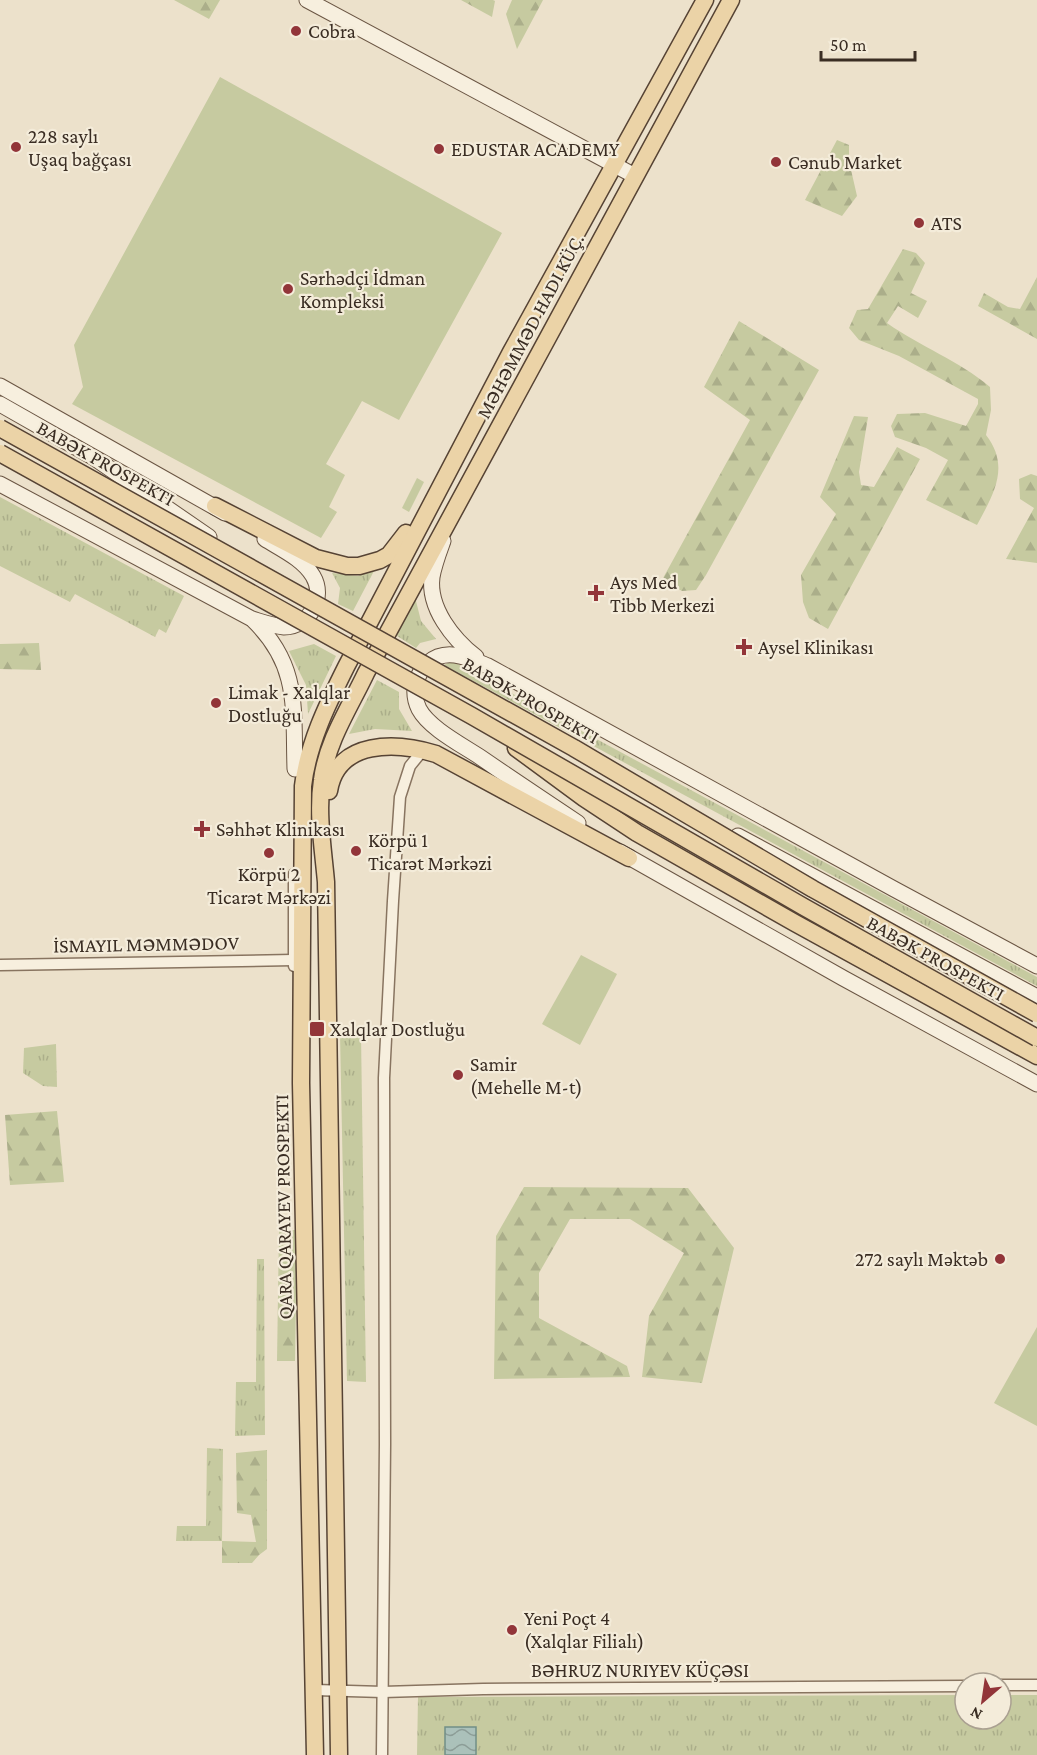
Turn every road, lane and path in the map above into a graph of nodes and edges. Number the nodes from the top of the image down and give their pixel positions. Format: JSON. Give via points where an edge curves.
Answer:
{"nodes":[{"id":1,"x":307,"y":0,"type":"edge"},
{"id":2,"x":705,"y":0,"type":"edge"},
{"id":3,"x":730,"y":0,"type":"edge"},
{"id":4,"x":614,"y":165,"type":"junction"},
{"id":5,"x":635,"y":176,"type":"junction"},
{"id":6,"x":511,"y":352,"type":"junction"},
{"id":7,"x":0,"y":386,"type":"edge"},
{"id":8,"x":0,"y":404,"type":"edge"},
{"id":9,"x":0,"y":428,"type":"edge"},
{"id":10,"x":0,"y":453,"type":"edge"},
{"id":11,"x":0,"y":462,"type":"edge"},
{"id":12,"x":0,"y":484,"type":"edge"},
{"id":13,"x":215,"y":506,"type":"junction"},
{"id":14,"x":453,"y":511,"type":"junction"},
{"id":15,"x":406,"y":533,"type":"junction"},
{"id":16,"x":253,"y":569,"type":"junction"},
{"id":17,"x":242,"y":588,"type":"junction"},
{"id":18,"x":252,"y":619,"type":"junction"},
{"id":19,"x":488,"y":666,"type":"junction"},
{"id":20,"x":346,"y":667,"type":"joint"},
{"id":21,"x":472,"y":716,"type":"junction"},
{"id":22,"x":574,"y":748,"type":"junction"},
{"id":23,"x":423,"y":750,"type":"junction"},
{"id":24,"x":295,"y":769,"type":"junction"},
{"id":25,"x":295,"y":838,"type":"junction"},
{"id":26,"x":629,"y":858,"type":"junction"},
{"id":27,"x":326,"y":882,"type":"junction"},
{"id":28,"x":303,"y":902,"type":"junction"},
{"id":29,"x":293,"y":960,"type":"junction"},
{"id":30,"x":0,"y":965,"type":"edge"},
{"id":31,"x":1037,"y":966,"type":"edge"},
{"id":32,"x":1037,"y":997,"type":"edge"},
{"id":33,"x":302,"y":1011,"type":"junction"},
{"id":34,"x":1037,"y":1014,"type":"edge"},
{"id":35,"x":1037,"y":1038,"type":"edge"},
{"id":36,"x":1037,"y":1056,"type":"edge"},
{"id":37,"x":1037,"y":1084,"type":"edge"},
{"id":38,"x":1037,"y":1685,"type":"edge"},
{"id":39,"x":953,"y":1686,"type":"edge"},
{"id":40,"x":1013,"y":1686,"type":"edge"},
{"id":41,"x":315,"y":1690,"type":"junction"},
{"id":42,"x":338,"y":1690,"type":"junction"},
{"id":43,"x":383,"y":1692,"type":"junction"},
{"id":44,"x":315,"y":1755,"type":"edge"},
{"id":45,"x":339,"y":1755,"type":"edge"},
{"id":46,"x":382,"y":1755,"type":"edge"}],
"edges":[{"from":1,"to":4,"type":"main road"},
{"from":2,"to":4,"type":"main road","name":"MƏHƏMMƏD HADI KÜÇ."},
{"from":3,"to":5,"type":"main road","name":"MƏHƏMMƏD HADI KÜÇ."},
{"from":4,"to":5,"type":"main road"},
{"from":4,"to":6,"type":"main road","name":"MƏHƏMMƏD HADI KÜÇ."},
{"from":5,"to":14,"type":"main road","name":"MƏHƏMMƏD HADI KÜÇ."},
{"from":6,"to":15,"type":"main road","via":[[483,390]]},
{"from":6,"to":20,"type":"main road","name":"MƏHƏMMƏD HADI KÜÇ."},
{"from":7,"to":13,"type":"main road","name":"BABƏK PROSPEKTI"},
{"from":8,"to":16,"type":"main road","bridge":true,"via":[[118,473]]},
{"from":9,"to":16,"type":"main road","name":"BABƏK PROSPEKTI","bridge":true},
{"from":10,"to":17,"type":"main road","name":"BABƏK PROSPEKTI","bridge":true},
{"from":11,"to":17,"type":"main road","bridge":true},
{"from":12,"to":18,"type":"main road"},
{"from":13,"to":15,"type":"main road","via":[[316,558],[346,566],[371,564],[389,555]]},
{"from":13,"to":18,"type":"main road","name":"BABƏK PROSPEKTI","via":[[296,559],[318,586],[315,607],[301,622],[283,627]]},
{"from":14,"to":19,"type":"main road","via":[[432,578],[435,599],[458,642]]},
{"from":14,"to":27,"type":"main road","name":"MƏHƏMMƏD HADI KÜÇ.","via":[[327,755],[320,798]]},
{"from":15,"to":24,"type":"main road","via":[[306,732]]},
{"from":16,"to":22,"type":"main road","name":"BABƏK PROSPEKTI","bridge":true},
{"from":17,"to":21,"type":"main road","name":"BABƏK PROSPEKTI","bridge":true},
{"from":18,"to":24,"type":"main road","via":[[277,646],[289,676]]},
{"from":19,"to":26,"type":"main road","via":[[449,654],[430,662],[416,681],[420,711],[447,735]]},
{"from":19,"to":31,"type":"main road","name":"BABƏK PROSPEKTI"},
{"from":20,"to":28,"type":"main road","name":"QARA QARAYEV PROSPEKTI","via":[[305,768]]},
{"from":21,"to":35,"type":"main road","name":"BABƏK PROSPEKTI","bridge":true},
{"from":21,"to":36,"type":"main road","bridge":true,"via":[[637,832]]},
{"from":22,"to":32,"type":"main road","bridge":true},
{"from":22,"to":34,"type":"main road","name":"BABƏK PROSPEKTI","bridge":true,"via":[[813,889]]},
{"from":23,"to":26,"type":"main road"},
{"from":23,"to":27,"type":"main road","via":[[396,745],[376,748],[352,755],[337,769],[329,789]]},
{"from":23,"to":43,"type":"street","via":[[410,766],[400,797],[385,1067]]},
{"from":24,"to":25,"type":"main road"},
{"from":25,"to":28,"type":"main road"},
{"from":25,"to":29,"type":"street"},
{"from":26,"to":37,"type":"main road"},
{"from":27,"to":42,"type":"main road"},
{"from":28,"to":33,"type":"main road","name":"QARA QARAYEV PROSPEKTI"},
{"from":29,"to":30,"type":"street"},
{"from":29,"to":33,"type":"street"},
{"from":33,"to":41,"type":"main road","name":"QARA QARAYEV PROSPEKTI"},
{"from":38,"to":40,"type":"street"},
{"from":39,"to":43,"type":"street","name":"BƏHRUZ NURIYEV KÜÇƏSI"},
{"from":41,"to":42,"type":"street","name":"BƏHRUZ NURIYEV KÜÇƏSI"},
{"from":41,"to":44,"type":"main road","name":"QARA QARAYEV PROSPEKTI"},
{"from":42,"to":43,"type":"street","name":"BƏHRUZ NURIYEV KÜÇƏSI"},
{"from":42,"to":45,"type":"main road"},
{"from":43,"to":46,"type":"street"}]}
